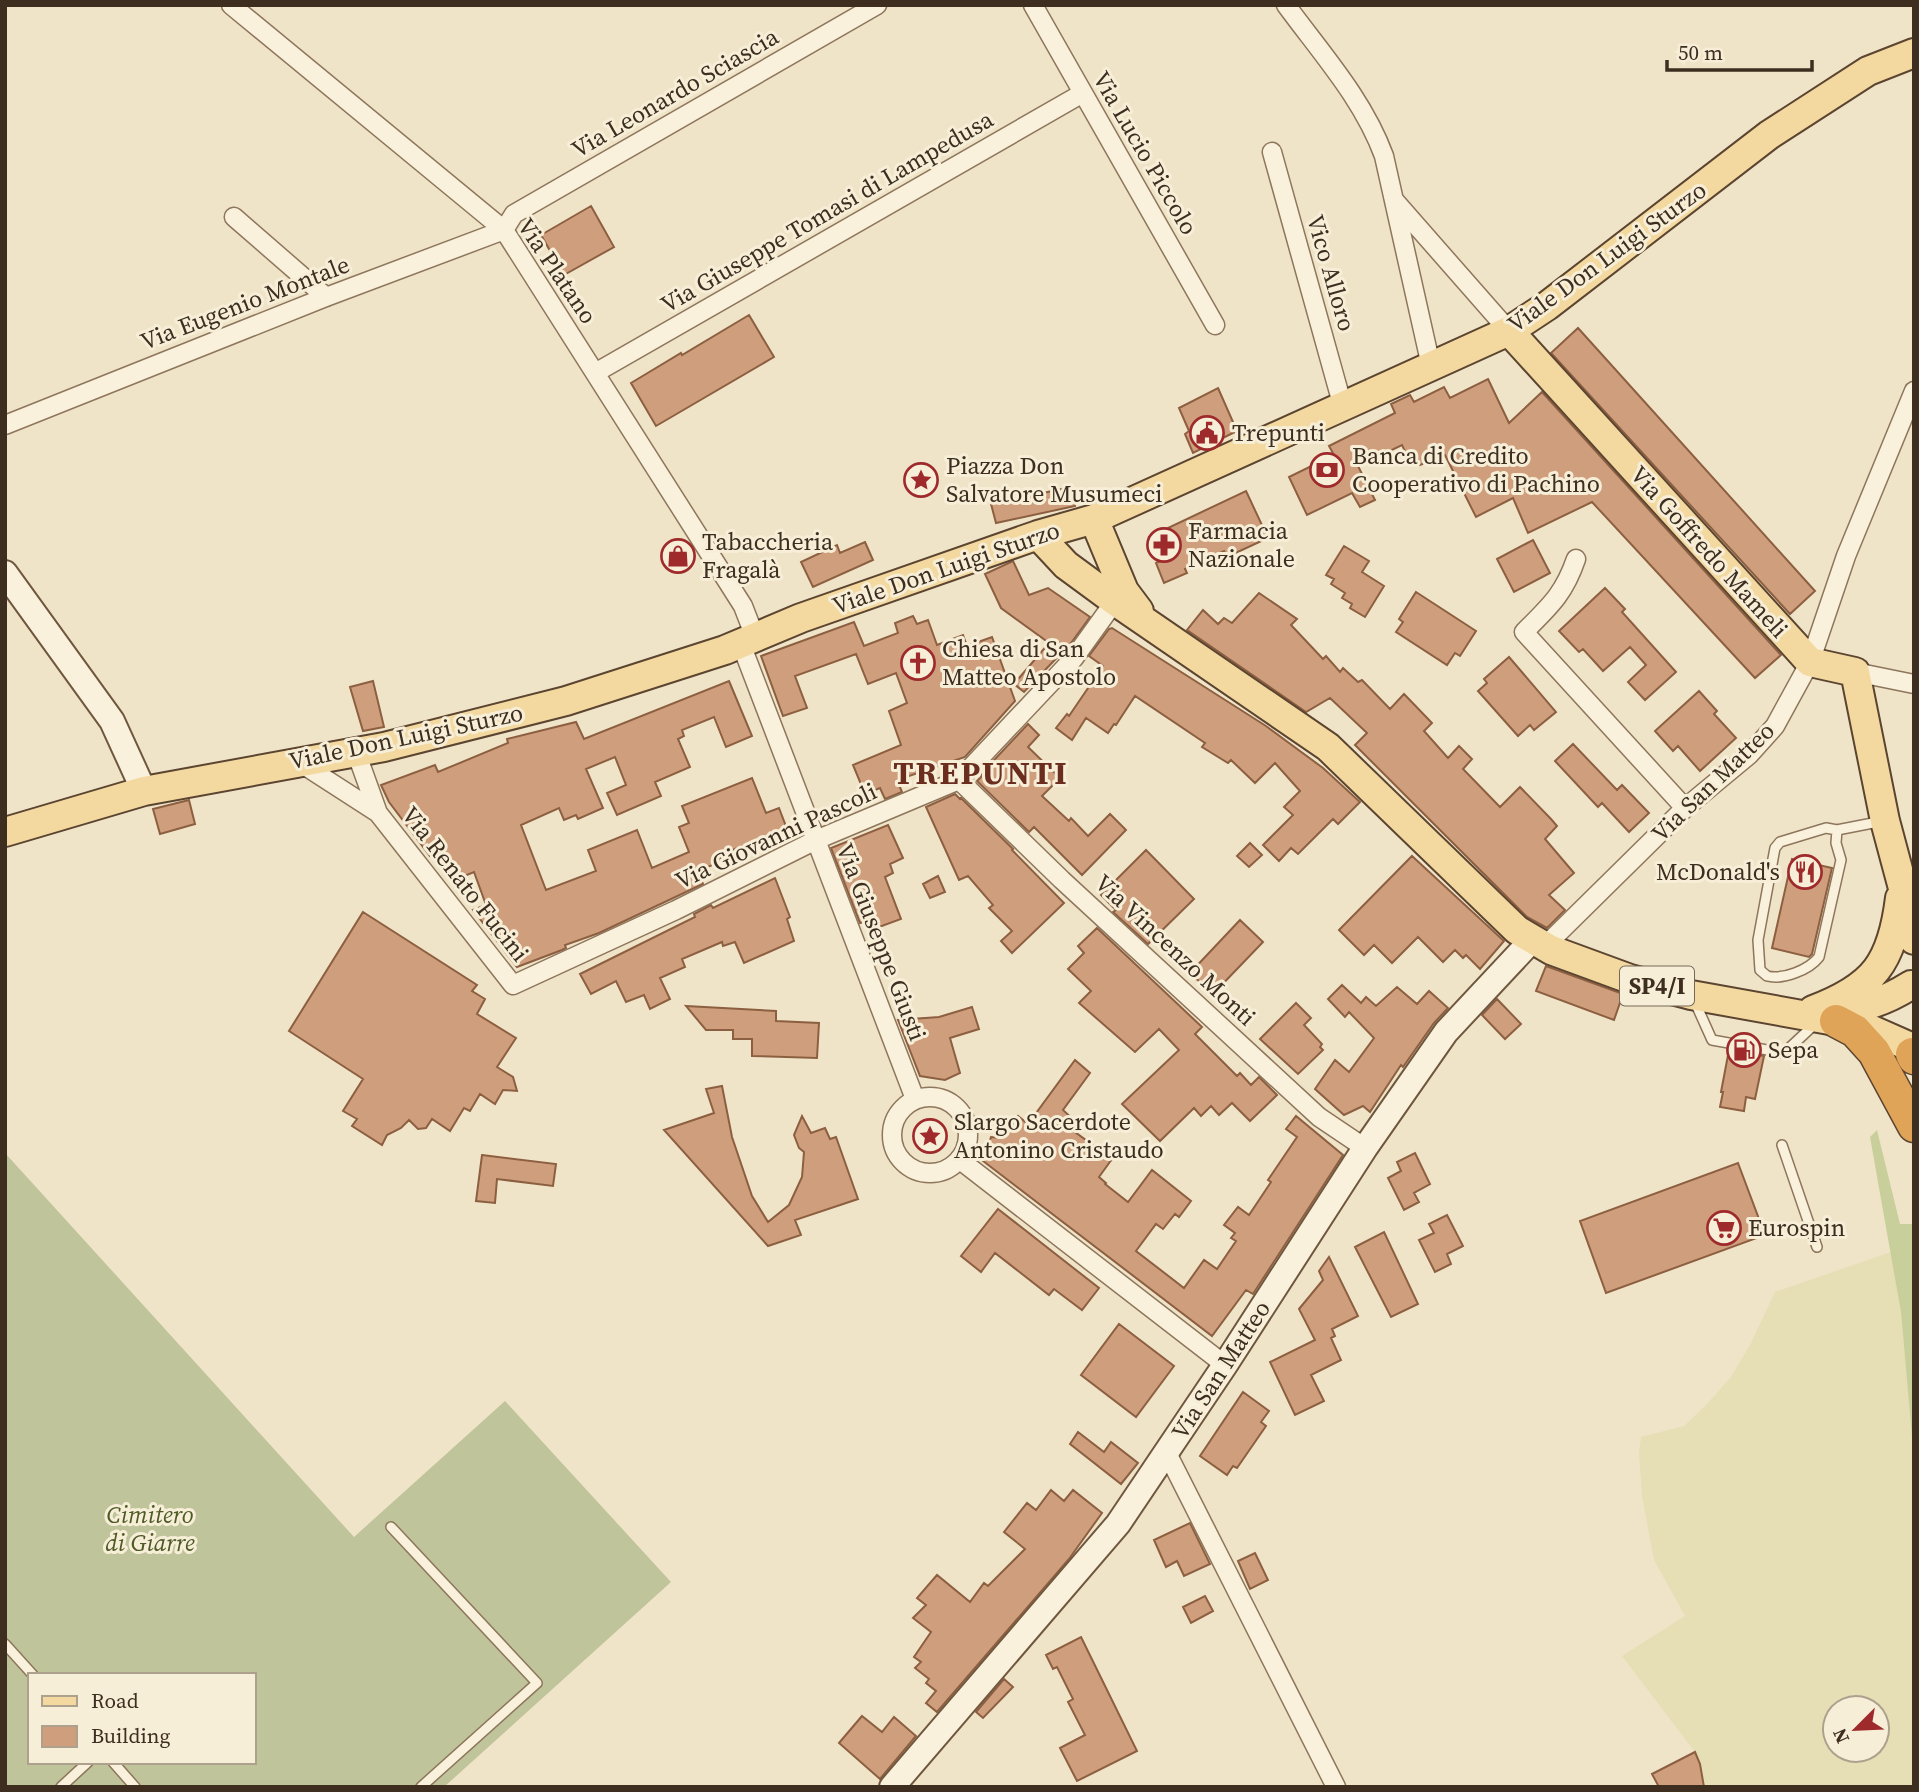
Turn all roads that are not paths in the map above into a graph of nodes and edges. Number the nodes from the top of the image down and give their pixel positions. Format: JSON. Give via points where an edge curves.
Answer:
{"nodes":[{"id":1,"x":231,"y":5,"type":"edge"},
{"id":2,"x":877,"y":5,"type":"edge"},
{"id":3,"x":1033,"y":5,"type":"edge"},
{"id":4,"x":1286,"y":5,"type":"edge"},
{"id":5,"x":1914,"y":53,"type":"edge"},
{"id":6,"x":1083,"y":93,"type":"junction"},
{"id":7,"x":1272,"y":152,"type":"dead end"},
{"id":8,"x":1392,"y":197,"type":"junction"},
{"id":9,"x":234,"y":217,"type":"dead end"},
{"id":10,"x":504,"y":230,"type":"junction"},
{"id":11,"x":326,"y":297,"type":"junction"},
{"id":12,"x":1215,"y":325,"type":"dead end"},
{"id":13,"x":1509,"y":331,"type":"junction"},
{"id":14,"x":1432,"y":366,"type":"junction"},
{"id":15,"x":595,"y":373,"type":"junction"},
{"id":16,"x":1914,"y":391,"type":"edge"},
{"id":17,"x":1343,"y":407,"type":"junction"},
{"id":18,"x":5,"y":425,"type":"edge"},
{"id":19,"x":1094,"y":519,"type":"junction"},
{"id":20,"x":1038,"y":535,"type":"junction"},
{"id":21,"x":1576,"y":559,"type":"dead end"},
{"id":22,"x":5,"y":573,"type":"edge"},
{"id":23,"x":1115,"y":601,"type":"junction"},
{"id":24,"x":1145,"y":619,"type":"junction"},
{"id":25,"x":748,"y":641,"type":"junction"},
{"id":26,"x":1810,"y":662,"type":"junction"},
{"id":27,"x":1855,"y":672,"type":"junction"},
{"id":28,"x":1914,"y":684,"type":"edge"},
{"id":29,"x":356,"y":752,"type":"junction"},
{"id":30,"x":299,"y":762,"type":"junction"},
{"id":31,"x":959,"y":780,"type":"junction"},
{"id":32,"x":144,"y":791,"type":"junction"},
{"id":33,"x":1685,"y":808,"type":"junction"},
{"id":34,"x":378,"y":813,"type":"junction"},
{"id":35,"x":1885,"y":821,"type":"junction"},
{"id":36,"x":1837,"y":830,"type":"junction"},
{"id":37,"x":5,"y":831,"type":"edge"},
{"id":38,"x":816,"y":841,"type":"junction"},
{"id":39,"x":1903,"y":878,"type":"edge"},
{"id":40,"x":1914,"y":940,"type":"edge"},
{"id":41,"x":1538,"y":943,"type":"junction"},
{"id":42,"x":1913,"y":980,"type":"edge"},
{"id":43,"x":513,"y":985,"type":"joint"},
{"id":44,"x":1691,"y":995,"type":"junction"},
{"id":45,"x":1823,"y":1017,"type":"junction"},
{"id":46,"x":1911,"y":1053,"type":"edge"},
{"id":47,"x":915,"y":1100,"type":"junction"},
{"id":48,"x":1914,"y":1126,"type":"edge"},
{"id":49,"x":1782,"y":1145,"type":"dead end"},
{"id":50,"x":1365,"y":1148,"type":"junction"},
{"id":51,"x":960,"y":1160,"type":"junction"},
{"id":52,"x":1817,"y":1247,"type":"dead end"},
{"id":53,"x":1225,"y":1365,"type":"junction"},
{"id":54,"x":1167,"y":1453,"type":"junction"},
{"id":55,"x":391,"y":1527,"type":"dead end"},
{"id":56,"x":5,"y":1644,"type":"edge"},
{"id":57,"x":31,"y":1673,"type":"edge"},
{"id":58,"x":87,"y":1764,"type":"edge"},
{"id":59,"x":115,"y":1764,"type":"edge"},
{"id":60,"x":61,"y":1787,"type":"edge"},
{"id":61,"x":135,"y":1787,"type":"edge"},
{"id":62,"x":421,"y":1787,"type":"edge"},
{"id":63,"x":892,"y":1787,"type":"edge"},
{"id":64,"x":1336,"y":1787,"type":"edge"}],
"edges":[{"from":1,"to":10,"type":"street","name":"Via Platano"},
{"from":2,"to":10,"type":"street","name":"Via Leonardo Sciascia","via":[[514,214]]},
{"from":3,"to":6,"type":"street","name":"Via Lucio Piccolo"},
{"from":4,"to":8,"type":"street","via":[[1373,127]]},
{"from":5,"to":13,"type":"main road","name":"Viale Don Luigi Sturzo","via":[[1868,71],[1791,120]]},
{"from":6,"to":12,"type":"street","name":"Via Lucio Piccolo"},
{"from":6,"to":15,"type":"street","name":"Via Giuseppe Tomasi di Lampedusa"},
{"from":7,"to":17,"type":"street","name":"Vico Alloro"},
{"from":8,"to":13,"type":"street"},
{"from":8,"to":14,"type":"street"},
{"from":9,"to":11,"type":"street"},
{"from":10,"to":11,"type":"street","name":"Via Eugenio Montale"},
{"from":10,"to":15,"type":"street","name":"Via Platano"},
{"from":11,"to":18,"type":"street","name":"Via Eugenio Montale"},
{"from":13,"to":14,"type":"main road","name":"Viale Don Luigi Sturzo"},
{"from":13,"to":26,"type":"main road","name":"Via Goffredo Mameli"},
{"from":14,"to":17,"type":"main road","name":"Viale Don Luigi Sturzo"},
{"from":15,"to":25,"type":"street","name":"Via Platano","via":[[743,606]]},
{"from":16,"to":26,"type":"street","name":"Via San Matteo","via":[[1846,556]]},
{"from":17,"to":19,"type":"main road","name":"Viale Don Luigi Sturzo"},
{"from":19,"to":20,"type":"main road","name":"Viale Don Luigi Sturzo"},
{"from":19,"to":24,"type":"main road","via":[[1124,591]]},
{"from":20,"to":23,"type":"main road","via":[[1066,565]]},
{"from":20,"to":25,"type":"main road","name":"Viale Don Luigi Sturzo"},
{"from":21,"to":33,"type":"street","via":[[1558,598],[1524,632]]},
{"from":22,"to":32,"type":"street","via":[[112,721]]},
{"from":23,"to":24,"type":"main road"},
{"from":23,"to":31,"type":"street","name":"Via Giovanni Pascoli","via":[[1074,657]]},
{"from":24,"to":41,"type":"main road","via":[[1328,747],[1517,930]]},
{"from":25,"to":29,"type":"main road","name":"Viale Don Luigi Sturzo","via":[[566,701]]},
{"from":25,"to":38,"type":"street","name":"Via Giuseppe Giusti"},
{"from":26,"to":27,"type":"main road"},
{"from":26,"to":33,"type":"street","name":"Via San Matteo","via":[[1775,726],[1749,755]]},
{"from":27,"to":28,"type":"street"},
{"from":27,"to":35,"type":"main road"},
{"from":29,"to":30,"type":"main road","name":"Viale Don Luigi Sturzo"},
{"from":29,"to":34,"type":"street","name":"Via Renato Fucini"},
{"from":30,"to":32,"type":"main road","name":"Viale Don Luigi Sturzo"},
{"from":30,"to":34,"type":"street","name":"Via Renato Fucini"},
{"from":31,"to":38,"type":"street","name":"Via Giovanni Pascoli"},
{"from":31,"to":50,"type":"street","name":"Via Vincenzo Monti","via":[[1319,1117]]},
{"from":32,"to":37,"type":"main road","name":"Viale Don Luigi Sturzo"},
{"from":33,"to":41,"type":"street","name":"Via San Matteo"},
{"from":34,"to":43,"type":"street","name":"Via Renato Fucini"},
{"from":35,"to":36,"type":"lane"},
{"from":35,"to":39,"type":"main road"},
{"from":36,"to":36,"type":"lane","via":[[1841,860],[1819,957],[1784,976],[1767,976],[1760,970],[1758,940],[1774,848],[1826,828]]},
{"from":38,"to":43,"type":"street","name":"Via Giovanni Pascoli"},
{"from":38,"to":47,"type":"street","name":"Via Giuseppe Giusti"},
{"from":39,"to":40,"type":"main road"},
{"from":39,"to":45,"type":"main road","via":[[1893,939],[1880,967]]},
{"from":41,"to":44,"type":"main road","number":"SP4/I","via":[[1630,979]]},
{"from":41,"to":50,"type":"street","name":"Via San Matteo","via":[[1446,1032]]},
{"from":42,"to":45,"type":"main road","via":[[1884,1001]]},
{"from":42,"to":46,"type":"main road","via":[[1900,1014]]},
{"from":44,"to":45,"type":"main road","number":"SP4/I"},
{"from":44,"to":45,"type":"lane","via":[[1712,1040],[1784,1053]]},
{"from":45,"to":46,"type":"main road","via":[[1872,1029]]},
{"from":45,"to":48,"type":"highway","via":[[1855,1031],[1874,1052]]},
{"from":47,"to":51,"type":"street","via":[[945,1100],[961,1112],[968,1131]]},
{"from":47,"to":51,"type":"street","via":[[900,1111],[891,1130],[899,1158],[915,1171],[934,1174]]},
{"from":49,"to":52,"type":"lane"},
{"from":50,"to":53,"type":"street","name":"Via San Matteo"},
{"from":51,"to":53,"type":"street"},
{"from":53,"to":54,"type":"street","name":"Via San Matteo"},
{"from":54,"to":63,"type":"street","name":"Via San Matteo","via":[[1118,1524]]},
{"from":54,"to":64,"type":"street"},
{"from":55,"to":62,"type":"lane","via":[[537,1683]]},
{"from":56,"to":57,"type":"lane"},
{"from":58,"to":60,"type":"lane"},
{"from":59,"to":61,"type":"lane"}]}
